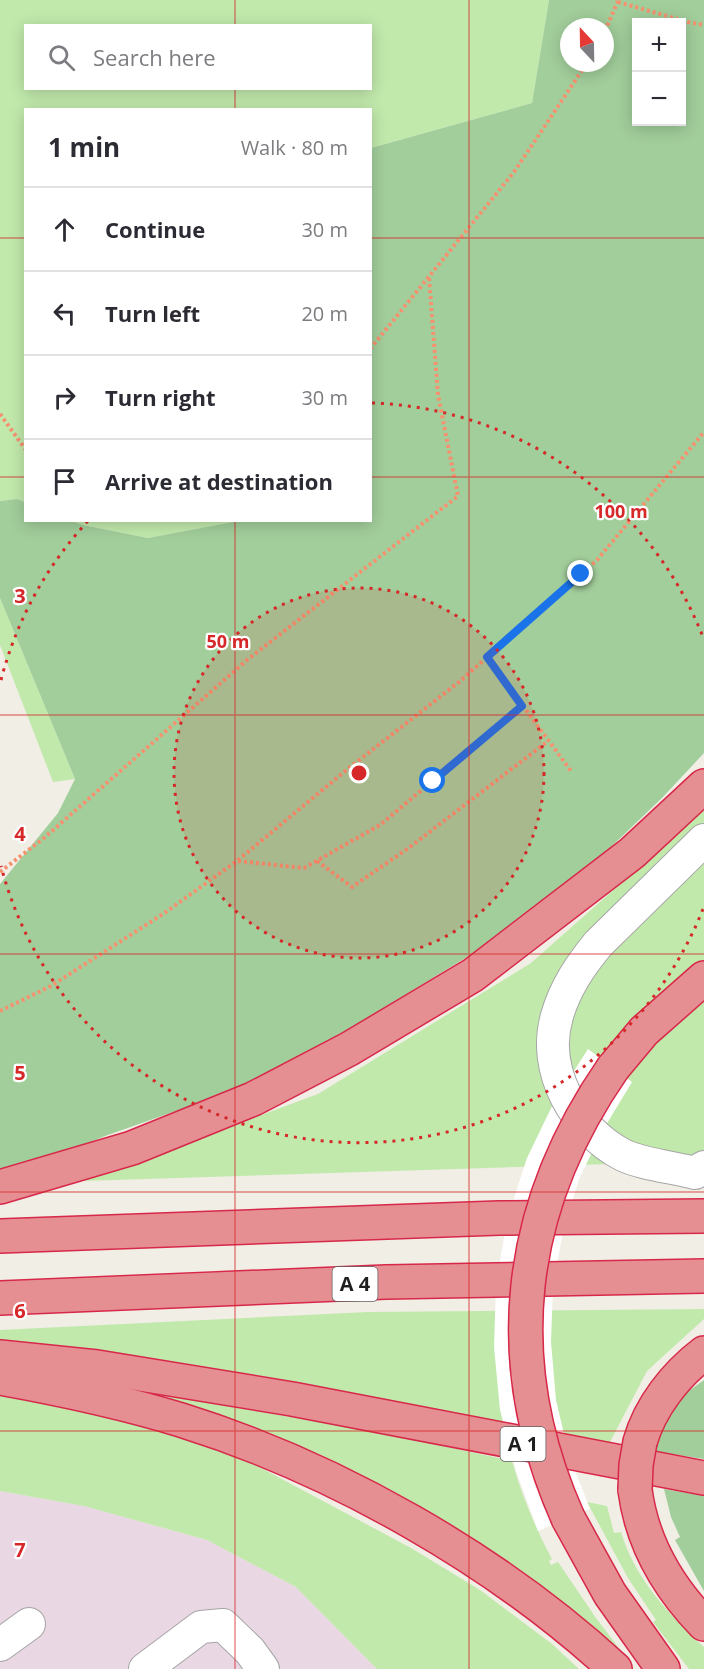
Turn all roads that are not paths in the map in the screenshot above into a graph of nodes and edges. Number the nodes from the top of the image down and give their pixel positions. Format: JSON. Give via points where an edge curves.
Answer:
{"nodes":[{"id":1,"x":704,"y":786,"type":"edge"},
{"id":2,"x":704,"y":840,"type":"edge"},
{"id":3,"x":704,"y":978,"type":"edge"},
{"id":4,"x":0,"y":1187,"type":"edge"},
{"id":5,"x":700,"y":1191,"type":"edge"},
{"id":6,"x":0,"y":1236,"type":"edge"},
{"id":7,"x":704,"y":1276,"type":"edge"},
{"id":8,"x":0,"y":1298,"type":"edge"},
{"id":9,"x":704,"y":1353,"type":"edge"},
{"id":10,"x":0,"y":1357,"type":"edge"},
{"id":11,"x":0,"y":1378,"type":"edge"},
{"id":12,"x":704,"y":1478,"type":"edge"},
{"id":13,"x":29,"y":1624,"type":"dead end"},
{"id":14,"x":704,"y":1624,"type":"edge"},
{"id":15,"x":0,"y":1645,"type":"edge"},
{"id":16,"x":145,"y":1669,"type":"edge"},
{"id":17,"x":263,"y":1669,"type":"edge"},
{"id":18,"x":615,"y":1669,"type":"edge"},
{"id":19,"x":663,"y":1669,"type":"edge"}],
"edges":[{"from":1,"to":4,"type":"highway","via":[[632,854],[472,975],[349,1049],[253,1099],[143,1143]]},
{"from":2,"to":5,"type":"lane","via":[[585,959],[563,996],[553,1043],[563,1090],[579,1118],[599,1140]]},
{"from":3,"to":19,"type":"highway","bridge":true,"via":[[644,1031],[613,1068],[573,1132],[555,1173],[536,1237],[529,1280],[526,1344],[533,1412],[550,1475],[568,1518],[610,1594]]},
{"from":5,"to":6,"type":"highway","via":[[572,1218]]},
{"from":7,"to":8,"type":"highway","number":"A 4","via":[[375,1283]]},
{"from":9,"to":14,"type":"highway","bridge":true,"via":[[680,1374],[653,1411],[640,1442],[635,1490],[642,1523],[659,1565],[670,1585]]},
{"from":10,"to":12,"type":"highway","number":"A 1","via":[[97,1367],[292,1399]]},
{"from":11,"to":18,"type":"highway","via":[[101,1398],[183,1420],[319,1474],[458,1550],[556,1619]]},
{"from":13,"to":15,"type":"lane"},
{"from":16,"to":17,"type":"lane","via":[[201,1627],[223,1625]]}]}
